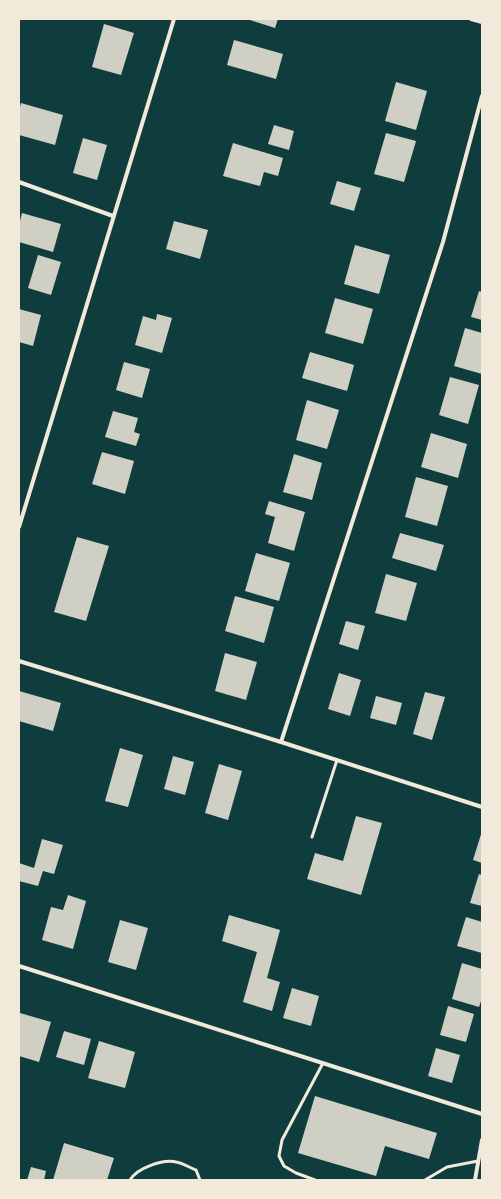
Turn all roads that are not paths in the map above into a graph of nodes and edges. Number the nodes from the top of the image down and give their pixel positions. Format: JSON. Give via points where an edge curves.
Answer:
{"nodes":[{"id":1,"x":174,"y":19,"type":"edge"},
{"id":2,"x":471,"y":19,"type":"edge"},
{"id":3,"x":482,"y":22,"type":"edge"},
{"id":4,"x":482,"y":96,"type":"edge"},
{"id":5,"x":19,"y":182,"type":"edge"},
{"id":6,"x":113,"y":216,"type":"junction"},
{"id":7,"x":20,"y":519,"type":"edge"},
{"id":8,"x":19,"y":527,"type":"edge"},
{"id":9,"x":19,"y":661,"type":"edge"},
{"id":10,"x":281,"y":742,"type":"junction"},
{"id":11,"x":337,"y":760,"type":"junction"},
{"id":12,"x":482,"y":806,"type":"edge"},
{"id":13,"x":312,"y":837,"type":"dead end"},
{"id":14,"x":19,"y":966,"type":"edge"},
{"id":15,"x":323,"y":1063,"type":"junction"},
{"id":16,"x":482,"y":1114,"type":"edge"},
{"id":17,"x":482,"y":1140,"type":"edge"},
{"id":18,"x":478,"y":1161,"type":"junction"},
{"id":19,"x":130,"y":1180,"type":"edge"},
{"id":20,"x":200,"y":1180,"type":"edge"},
{"id":21,"x":315,"y":1180,"type":"edge"},
{"id":22,"x":425,"y":1180,"type":"edge"},
{"id":23,"x":476,"y":1180,"type":"edge"}],
"edges":[{"from":1,"to":6,"type":"street"},
{"from":2,"to":3,"type":"street"},
{"from":4,"to":10,"type":"street","via":[[443,242]]},
{"from":5,"to":6,"type":"street"},
{"from":6,"to":7,"type":"street"},
{"from":7,"to":8,"type":"street"},
{"from":9,"to":10,"type":"street"},
{"from":10,"to":11,"type":"street"},
{"from":11,"to":12,"type":"street"},
{"from":11,"to":13,"type":"lane"},
{"from":14,"to":15,"type":"street"},
{"from":15,"to":16,"type":"street"},
{"from":15,"to":21,"type":"lane","via":[[282,1140],[279,1156],[284,1166]]},
{"from":17,"to":18,"type":"street"},
{"from":18,"to":22,"type":"lane","via":[[446,1167]]},
{"from":18,"to":23,"type":"street"},
{"from":19,"to":20,"type":"lane","via":[[151,1164],[175,1162],[196,1170]]}]}
